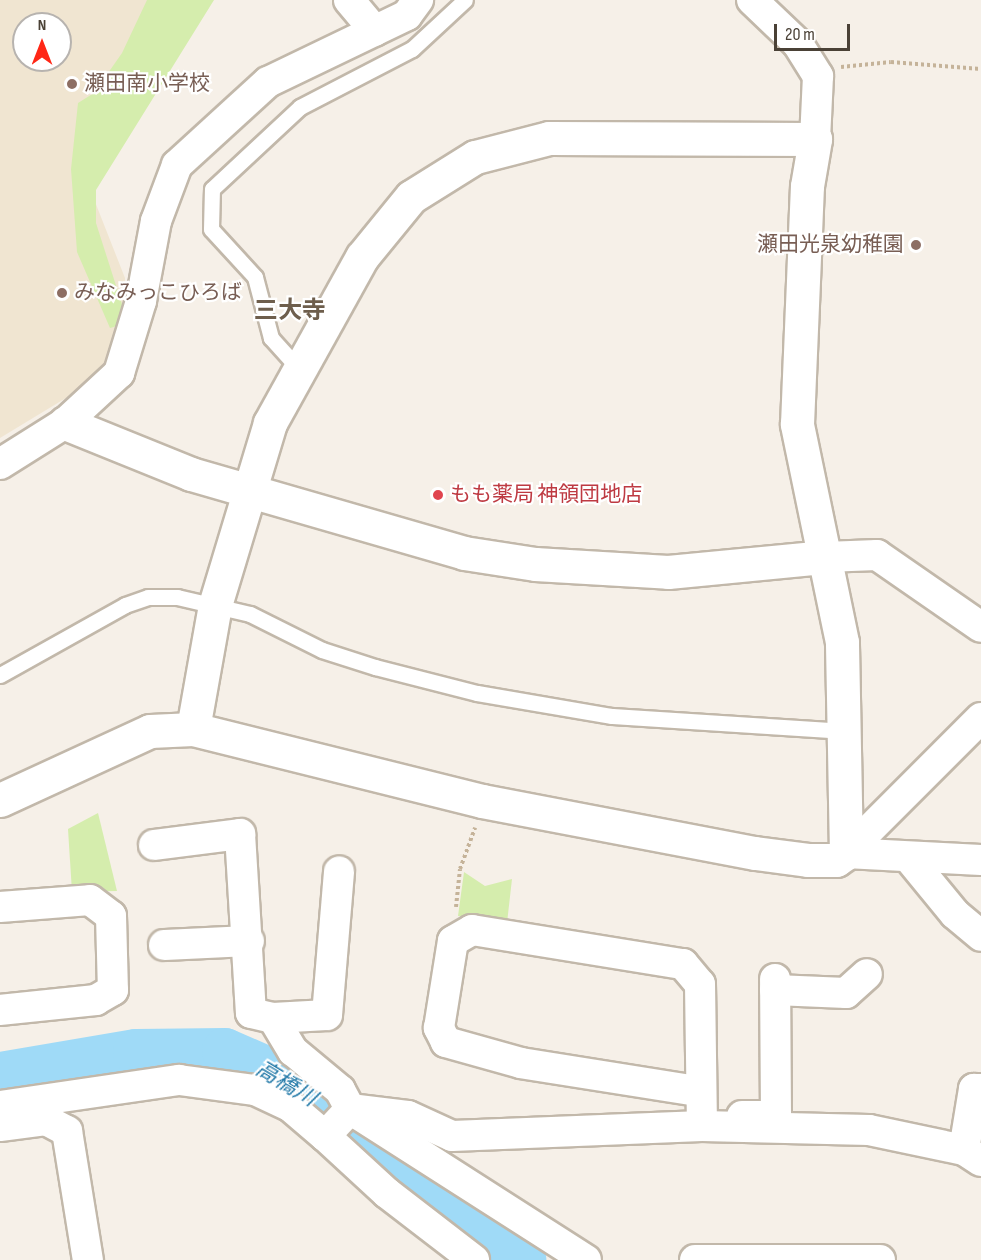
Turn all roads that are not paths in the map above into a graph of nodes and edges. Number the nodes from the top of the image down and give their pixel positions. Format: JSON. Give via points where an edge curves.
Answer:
{"nodes":[{"id":1,"x":349,"y":0,"type":"edge"},
{"id":2,"x":418,"y":0,"type":"edge"},
{"id":3,"x":465,"y":0,"type":"edge"},
{"id":4,"x":752,"y":0,"type":"edge"},
{"id":5,"x":375,"y":32,"type":"junction"},
{"id":6,"x":815,"y":139,"type":"junction"},
{"id":7,"x":299,"y":369,"type":"junction"},
{"id":8,"x":65,"y":423,"type":"junction"},
{"id":9,"x":0,"y":464,"type":"edge"},
{"id":10,"x":248,"y":490,"type":"junction"},
{"id":11,"x":825,"y":557,"type":"junction"},
{"id":12,"x":215,"y":605,"type":"junction"},
{"id":13,"x":981,"y":627,"type":"edge"},
{"id":14,"x":0,"y":675,"type":"edge"},
{"id":15,"x":981,"y":718,"type":"edge"},
{"id":16,"x":193,"y":729,"type":"junction"},
{"id":17,"x":846,"y":731,"type":"junction"},
{"id":18,"x":0,"y":800,"type":"edge"},
{"id":19,"x":154,"y":845,"type":"dead end"},
{"id":20,"x":846,"y":853,"type":"junction"},
{"id":21,"x":909,"y":858,"type":"junction"},
{"id":22,"x":981,"y":860,"type":"edge"},
{"id":23,"x":339,"y":871,"type":"dead end"},
{"id":24,"x":0,"y":907,"type":"edge"},
{"id":25,"x":981,"y":936,"type":"edge"},
{"id":26,"x":249,"y":941,"type":"junction"},
{"id":27,"x":164,"y":945,"type":"dead end"},
{"id":28,"x":867,"y":974,"type":"dead end"},
{"id":29,"x":0,"y":1010,"type":"edge"},
{"id":30,"x":273,"y":1018,"type":"junction"},
{"id":31,"x":981,"y":1089,"type":"edge"},
{"id":32,"x":697,"y":1091,"type":"junction"},
{"id":33,"x":0,"y":1106,"type":"edge"},
{"id":34,"x":339,"y":1121,"type":"junction"},
{"id":35,"x":0,"y":1126,"type":"edge"},
{"id":36,"x":712,"y":1127,"type":"junction"},
{"id":37,"x":972,"y":1155,"type":"edge"},
{"id":38,"x":771,"y":1259,"type":"edge"},
{"id":39,"x":88,"y":1260,"type":"edge"},
{"id":40,"x":474,"y":1260,"type":"edge"},
{"id":41,"x":586,"y":1260,"type":"edge"},
{"id":42,"x":695,"y":1260,"type":"edge"},
{"id":43,"x":880,"y":1260,"type":"edge"}],
"edges":[{"from":1,"to":5,"type":"street"},
{"from":2,"to":5,"type":"street","via":[[407,15]]},
{"from":3,"to":7,"type":"lane","via":[[412,49],[300,107],[212,189],[211,229],[255,277],[271,338]]},
{"from":4,"to":6,"type":"street","via":[[798,44],[818,75]]},
{"from":5,"to":8,"type":"street","via":[[268,82],[177,165],[156,221],[141,301],[119,374]]},
{"from":6,"to":7,"type":"street","via":[[549,138],[475,157],[411,197],[384,225]]},
{"from":6,"to":11,"type":"street","via":[[807,186],[797,424]]},
{"from":7,"to":10,"type":"street","via":[[270,423]]},
{"from":8,"to":9,"type":"street"},
{"from":8,"to":10,"type":"street","via":[[154,461]]},
{"from":10,"to":11,"type":"street","via":[[464,553],[535,564],[668,572]]},
{"from":10,"to":12,"type":"street"},
{"from":11,"to":13,"type":"street","via":[[877,555]]},
{"from":11,"to":17,"type":"street","via":[[842,642]]},
{"from":12,"to":14,"type":"lane","via":[[148,597]]},
{"from":12,"to":16,"type":"street"},
{"from":12,"to":17,"type":"lane","via":[[280,626],[322,650],[477,693],[612,716]]},
{"from":15,"to":20,"type":"street"},
{"from":16,"to":18,"type":"street","via":[[150,732]]},
{"from":16,"to":20,"type":"street","via":[[482,801],[755,853],[808,860],[836,860]]},
{"from":17,"to":20,"type":"street"},
{"from":19,"to":26,"type":"street","via":[[240,834]]},
{"from":20,"to":21,"type":"street"},
{"from":21,"to":22,"type":"street"},
{"from":21,"to":25,"type":"street","via":[[955,914]]},
{"from":23,"to":30,"type":"street","via":[[327,1015]]},
{"from":24,"to":29,"type":"street","via":[[90,900],[111,916],[113,990],[96,1000]]},
{"from":26,"to":27,"type":"street"},
{"from":26,"to":30,"type":"street","via":[[251,1013]]},
{"from":28,"to":36,"type":"street","via":[[846,993],[775,985],[776,1116],[734,1116]]},
{"from":30,"to":34,"type":"street","via":[[292,1051],[340,1090]]},
{"from":31,"to":37,"type":"street","via":[[974,1089]]},
{"from":32,"to":32,"type":"street","via":[[700,984],[683,964],[472,930],[460,933],[453,941],[439,1028],[447,1042],[521,1063]]},
{"from":32,"to":36,"type":"street"},
{"from":33,"to":34,"type":"street","via":[[118,1086],[218,1082],[255,1090],[291,1107]]},
{"from":34,"to":36,"type":"street","via":[[408,1116],[452,1136]]},
{"from":34,"to":40,"type":"street","via":[[387,1193]]},
{"from":34,"to":41,"type":"street"},
{"from":35,"to":39,"type":"street","via":[[46,1120],[67,1131]]},
{"from":36,"to":37,"type":"street","via":[[869,1130]]},
{"from":38,"to":42,"type":"street"},
{"from":38,"to":43,"type":"street"}]}
